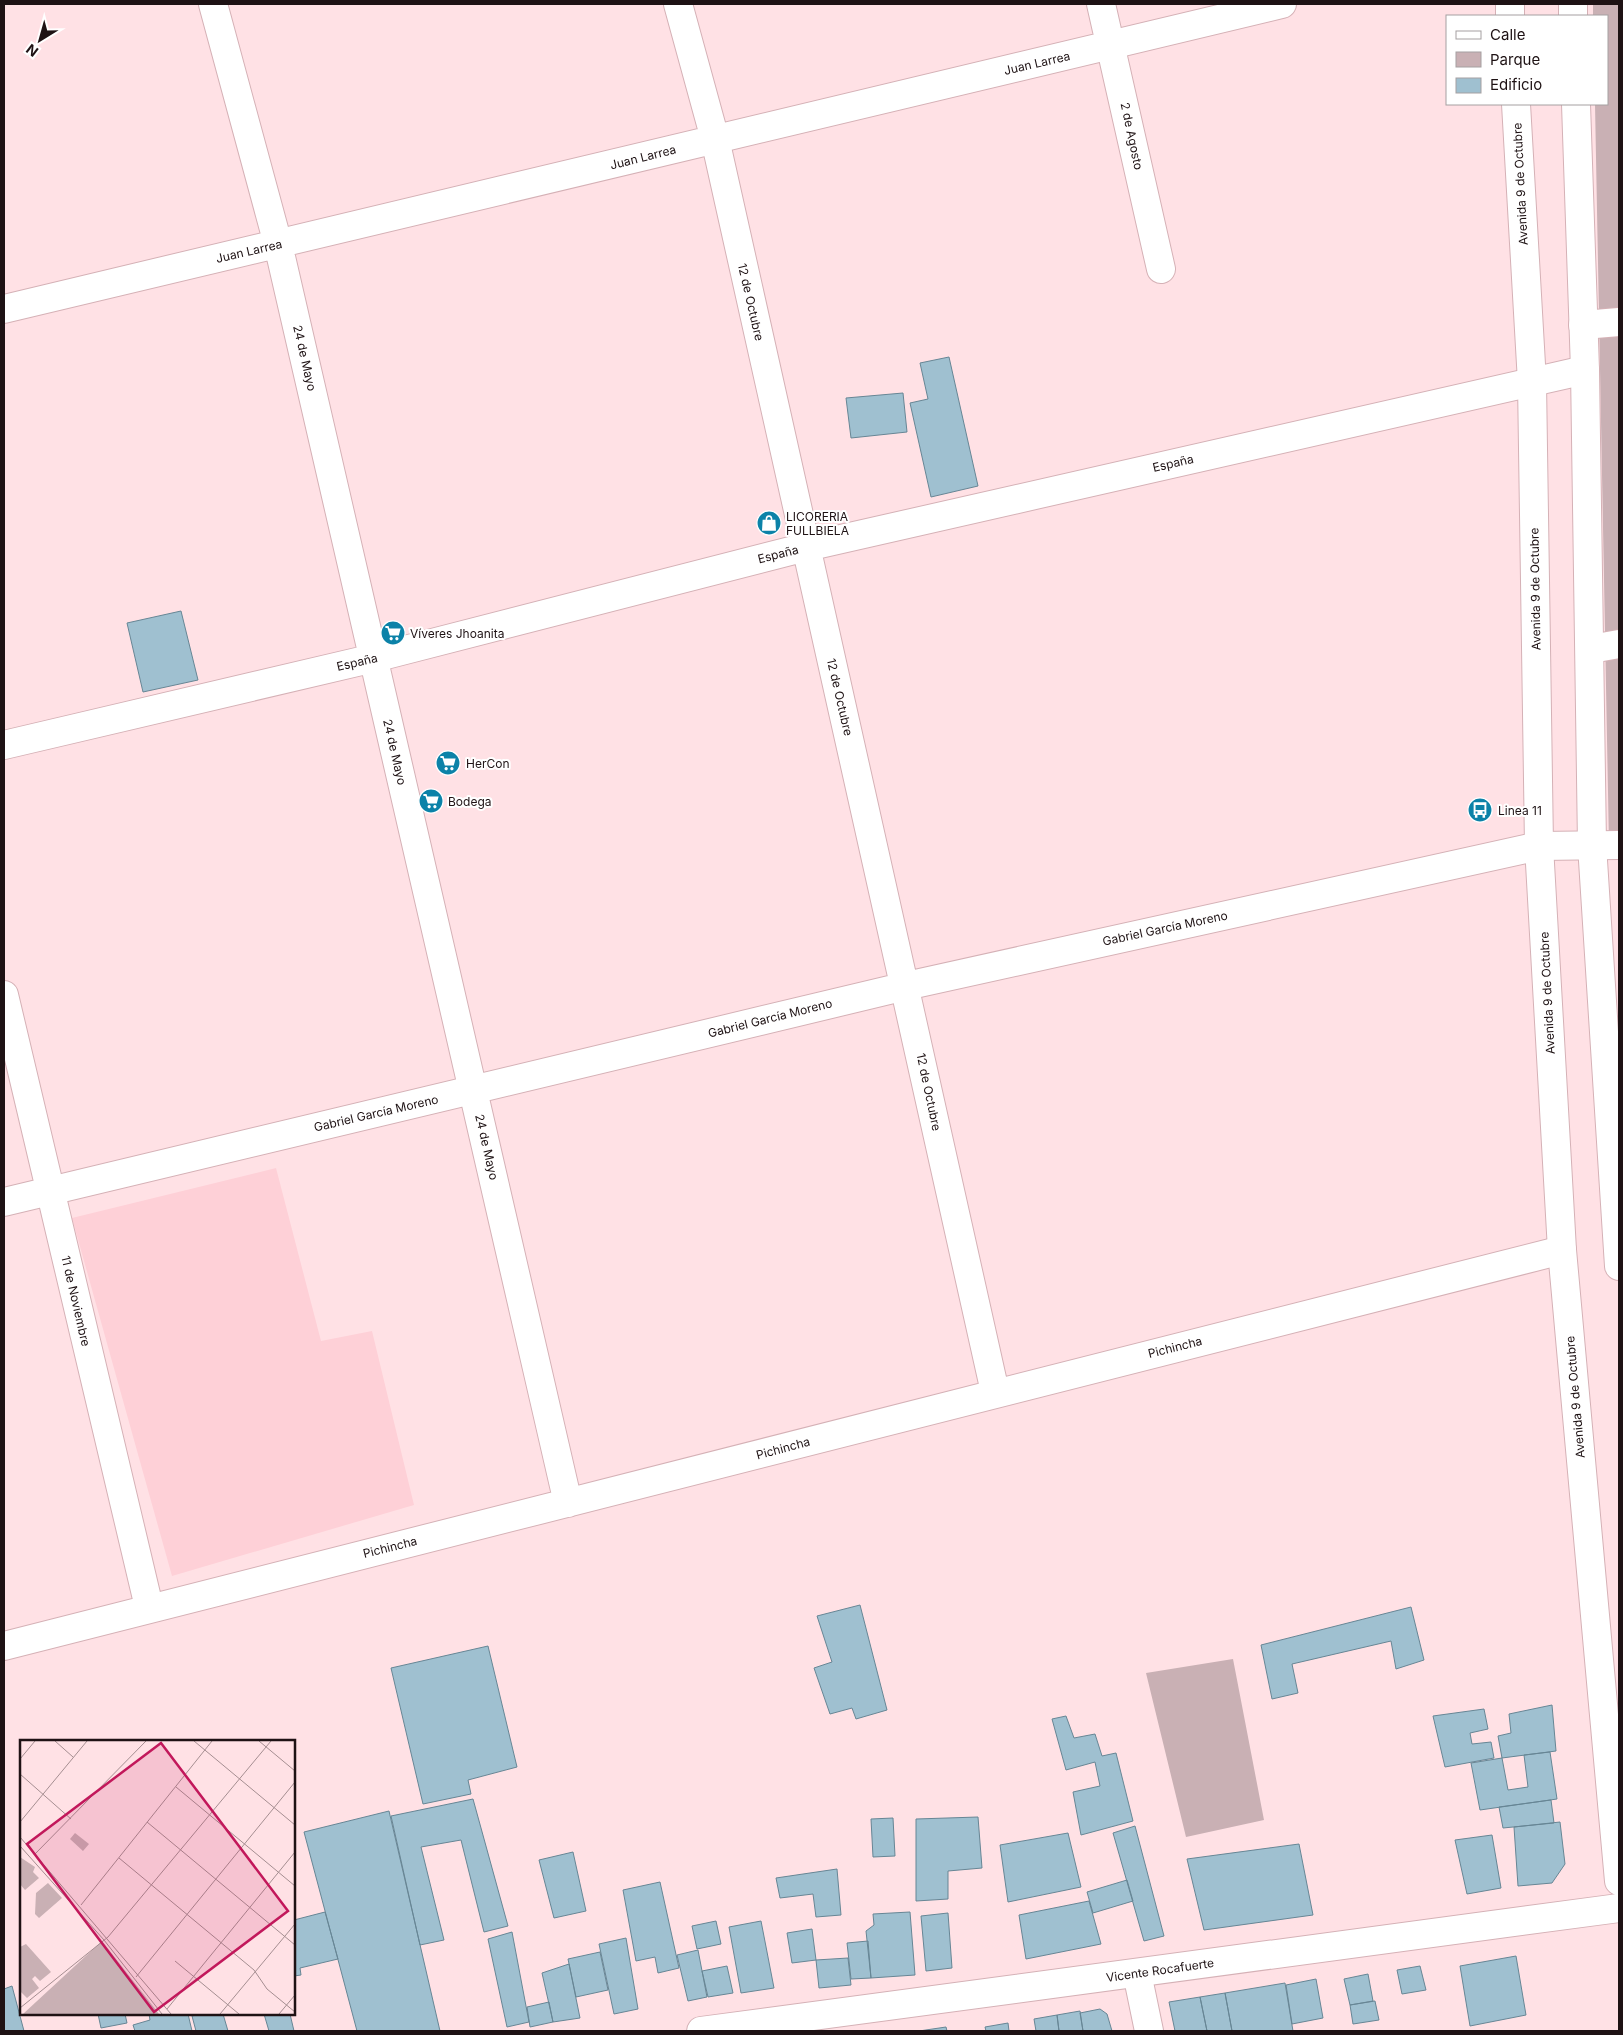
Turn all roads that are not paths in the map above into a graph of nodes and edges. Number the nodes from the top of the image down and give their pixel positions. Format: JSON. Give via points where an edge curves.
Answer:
{"nodes":[{"id":1,"x":213,"y":4,"type":"edge"},
{"id":2,"x":678,"y":4,"type":"edge"},
{"id":3,"x":1101,"y":4,"type":"edge"},
{"id":4,"x":1282,"y":4,"type":"edge"},
{"id":5,"x":1112,"y":45,"type":"junction"},
{"id":6,"x":1516,"y":105,"type":"edge"},
{"id":7,"x":1576,"y":105,"type":"edge"},
{"id":8,"x":715,"y":139,"type":"junction"},
{"id":9,"x":278,"y":244,"type":"junction"},
{"id":10,"x":1161,"y":269,"type":"dead end"},
{"id":11,"x":4,"y":309,"type":"edge"},
{"id":12,"x":1619,"y":322,"type":"edge"},
{"id":13,"x":1583,"y":325,"type":"junction"},
{"id":14,"x":1585,"y":370,"type":"junction"},
{"id":15,"x":1532,"y":382,"type":"junction"},
{"id":16,"x":806,"y":547,"type":"junction"},
{"id":17,"x":1619,"y":644,"type":"edge"},
{"id":18,"x":1590,"y":648,"type":"junction"},
{"id":19,"x":374,"y":658,"type":"junction"},
{"id":20,"x":4,"y":744,"type":"edge"},
{"id":21,"x":1619,"y":844,"type":"edge"},
{"id":22,"x":1539,"y":846,"type":"junction"},
{"id":23,"x":1592,"y":846,"type":"junction"},
{"id":24,"x":906,"y":986,"type":"junction"},
{"id":25,"x":4,"y":995,"type":"edge"},
{"id":26,"x":474,"y":1090,"type":"junction"},
{"id":27,"x":50,"y":1191,"type":"junction"},
{"id":28,"x":4,"y":1202,"type":"edge"},
{"id":29,"x":1562,"y":1250,"type":"junction"},
{"id":30,"x":1619,"y":1266,"type":"edge"},
{"id":31,"x":995,"y":1392,"type":"junction"},
{"id":32,"x":568,"y":1504,"type":"junction"},
{"id":33,"x":149,"y":1607,"type":"junction"},
{"id":34,"x":4,"y":1646,"type":"edge"},
{"id":35,"x":1619,"y":1881,"type":"edge"},
{"id":36,"x":1619,"y":1908,"type":"edge"},
{"id":37,"x":1137,"y":1973,"type":"junction"},
{"id":38,"x":701,"y":2031,"type":"edge"},
{"id":39,"x":1149,"y":2031,"type":"edge"}],
"edges":[{"from":1,"to":9,"type":"street","name":"24 de Mayo"},
{"from":2,"to":8,"type":"street","name":"12 de Octubre"},
{"from":3,"to":5,"type":"street","name":"2 de Agosto"},
{"from":4,"to":5,"type":"street","name":"Juan Larrea"},
{"from":5,"to":8,"type":"street","name":"Juan Larrea"},
{"from":5,"to":10,"type":"street","name":"2 de Agosto"},
{"from":6,"to":15,"type":"street","name":"Avenida 9 de Octubre"},
{"from":7,"to":13,"type":"street"},
{"from":8,"to":9,"type":"street","name":"Juan Larrea"},
{"from":8,"to":16,"type":"street","name":"12 de Octubre"},
{"from":9,"to":11,"type":"street","name":"Juan Larrea"},
{"from":9,"to":19,"type":"street","name":"24 de Mayo"},
{"from":12,"to":13,"type":"street"},
{"from":13,"to":14,"type":"street"},
{"from":14,"to":15,"type":"street","name":"España"},
{"from":14,"to":18,"type":"street"},
{"from":15,"to":16,"type":"street","name":"España"},
{"from":15,"to":22,"type":"street","name":"Avenida 9 de Octubre"},
{"from":16,"to":19,"type":"street","name":"España"},
{"from":16,"to":24,"type":"street","name":"12 de Octubre"},
{"from":17,"to":18,"type":"street"},
{"from":18,"to":23,"type":"street"},
{"from":19,"to":20,"type":"street","name":"España"},
{"from":19,"to":26,"type":"street","name":"24 de Mayo"},
{"from":21,"to":23,"type":"street","name":"Gabriel García Moreno"},
{"from":22,"to":23,"type":"street","name":"Gabriel García Moreno"},
{"from":22,"to":24,"type":"street","name":"Gabriel García Moreno"},
{"from":22,"to":29,"type":"street","name":"Avenida 9 de Octubre"},
{"from":23,"to":30,"type":"street"},
{"from":24,"to":26,"type":"street","name":"Gabriel García Moreno"},
{"from":24,"to":31,"type":"street","name":"12 de Octubre"},
{"from":25,"to":27,"type":"street","name":"11 de Noviembre"},
{"from":26,"to":27,"type":"street","name":"Gabriel García Moreno"},
{"from":26,"to":32,"type":"street","name":"24 de Mayo"},
{"from":27,"to":28,"type":"street","name":"Gabriel García Moreno"},
{"from":27,"to":33,"type":"street","name":"11 de Noviembre"},
{"from":29,"to":31,"type":"street","name":"Pichincha"},
{"from":29,"to":35,"type":"street","name":"Avenida 9 de Octubre"},
{"from":31,"to":32,"type":"street","name":"Pichincha"},
{"from":32,"to":33,"type":"street","name":"Pichincha"},
{"from":33,"to":34,"type":"street","name":"Pichincha"},
{"from":36,"to":37,"type":"street","name":"Vicente Rocafuerte"},
{"from":37,"to":38,"type":"street","name":"Vicente Rocafuerte"},
{"from":37,"to":39,"type":"street"}]}
